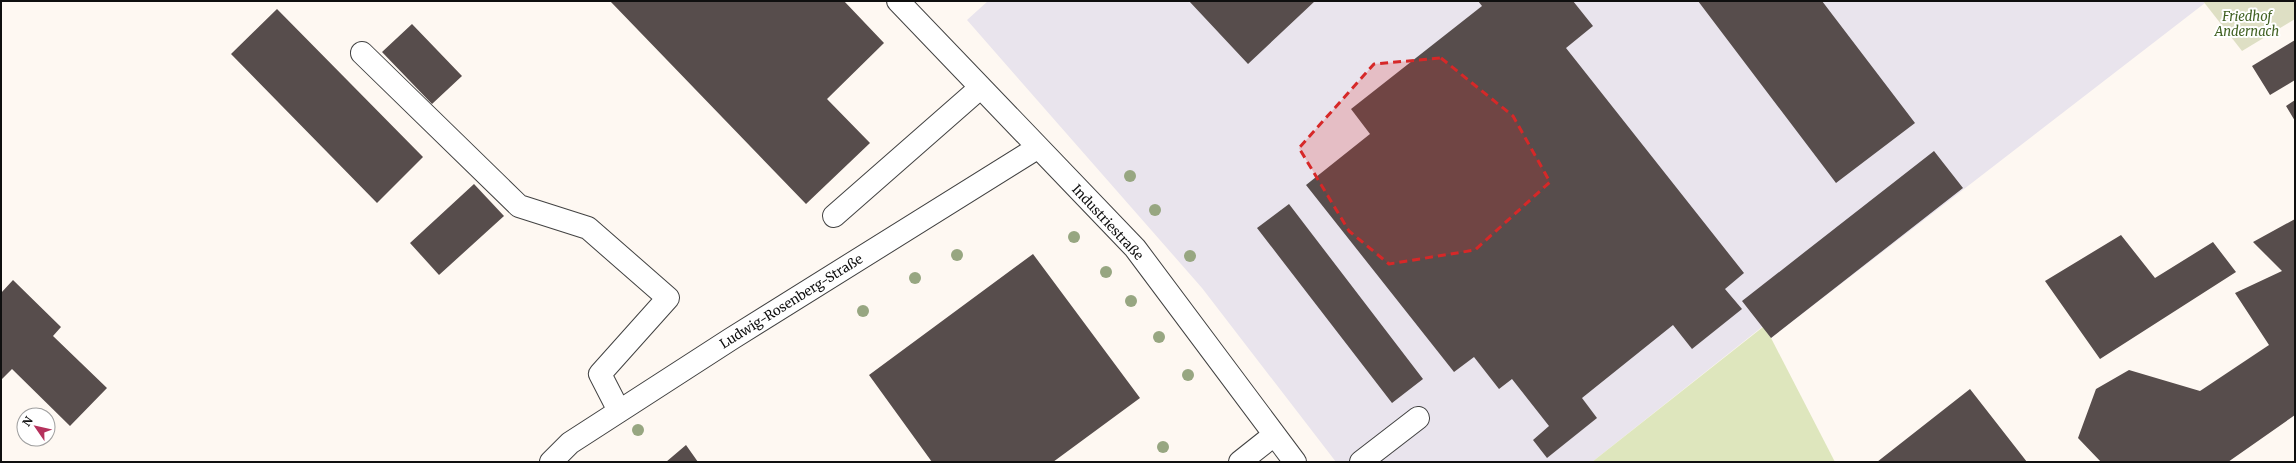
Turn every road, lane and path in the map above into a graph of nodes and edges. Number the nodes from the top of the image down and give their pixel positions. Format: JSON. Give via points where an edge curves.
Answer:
{"nodes":[{"id":1,"x":907,"y":4,"type":"edge"},
{"id":2,"x":362,"y":53,"type":"dead end"},
{"id":3,"x":980,"y":88,"type":"junction"},
{"id":4,"x":1037,"y":148,"type":"junction"},
{"id":5,"x":834,"y":216,"type":"dead end"},
{"id":6,"x":619,"y":411,"type":"junction"},
{"id":7,"x":1418,"y":418,"type":"dead end"},
{"id":8,"x":1274,"y":435,"type":"junction"},
{"id":9,"x":551,"y":462,"type":"edge"},
{"id":10,"x":1240,"y":462,"type":"edge"},
{"id":11,"x":1295,"y":462,"type":"edge"},
{"id":12,"x":1361,"y":462,"type":"edge"}],
"edges":[{"from":1,"to":3,"type":"street","name":"Industriestraße"},
{"from":2,"to":6,"type":"street","via":[[519,206],[588,228],[668,298],[600,374]]},
{"from":3,"to":4,"type":"street","name":"Industriestraße"},
{"from":3,"to":5,"type":"street"},
{"from":4,"to":6,"type":"street","name":"Ludwig-Rosenberg-Straße","via":[[731,338]]},
{"from":4,"to":8,"type":"street","name":"Industriestraße","via":[[1135,248]]},
{"from":6,"to":9,"type":"street","name":"Ludwig-Rosenberg-Straße","via":[[570,443]]},
{"from":7,"to":12,"type":"street"},
{"from":8,"to":10,"type":"street"},
{"from":8,"to":11,"type":"street","name":"Industriestraße"}]}
